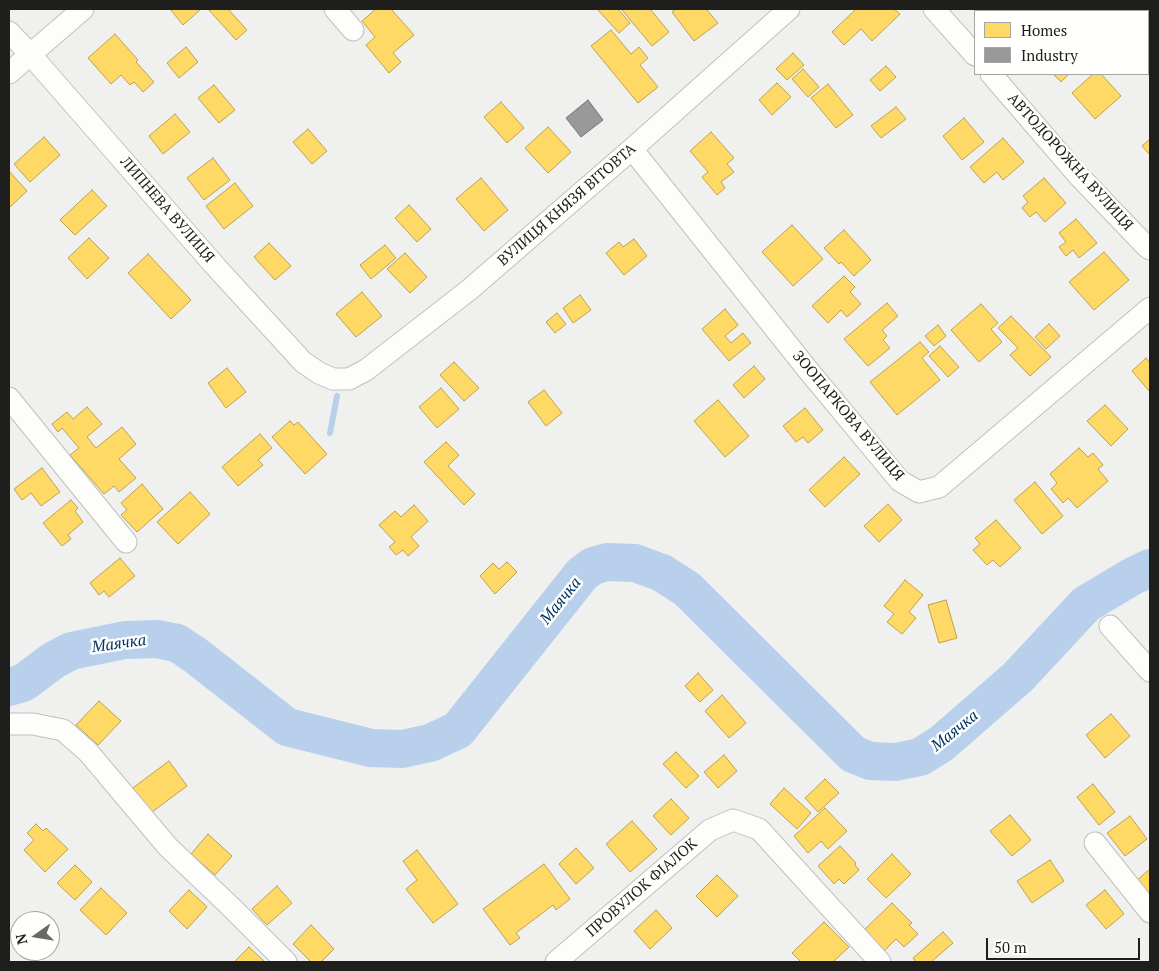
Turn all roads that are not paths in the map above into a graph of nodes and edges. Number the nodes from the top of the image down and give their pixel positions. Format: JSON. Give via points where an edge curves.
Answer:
{"nodes":[{"id":1,"x":82,"y":9,"type":"edge"},
{"id":2,"x":335,"y":9,"type":"edge"},
{"id":3,"x":789,"y":9,"type":"edge"},
{"id":4,"x":934,"y":9,"type":"edge"},
{"id":5,"x":353,"y":30,"type":"dead end"},
{"id":6,"x":9,"y":32,"type":"edge"},
{"id":7,"x":30,"y":54,"type":"junction"},
{"id":8,"x":974,"y":54,"type":"edge"},
{"id":9,"x":9,"y":73,"type":"edge"},
{"id":10,"x":993,"y":75,"type":"edge"},
{"id":11,"x":632,"y":149,"type":"junction"},
{"id":12,"x":1150,"y":249,"type":"edge"},
{"id":13,"x":1150,"y":308,"type":"edge"},
{"id":14,"x":332,"y":379,"type":"joint"},
{"id":15,"x":9,"y":398,"type":"edge"},
{"id":16,"x":126,"y":542,"type":"dead end"},
{"id":17,"x":1110,"y":626,"type":"dead end"},
{"id":18,"x":1150,"y":671,"type":"edge"},
{"id":19,"x":9,"y":724,"type":"edge"},
{"id":20,"x":1095,"y":843,"type":"dead end"},
{"id":21,"x":1150,"y":912,"type":"edge"},
{"id":22,"x":286,"y":962,"type":"edge"},
{"id":23,"x":556,"y":962,"type":"edge"},
{"id":24,"x":880,"y":962,"type":"edge"}],
"edges":[{"from":1,"to":7,"type":"street"},
{"from":2,"to":5,"type":"street"},
{"from":3,"to":11,"type":"street","name":"ВУЛИЦЯ КНЯЗЯ ВІТОВТА"},
{"from":4,"to":8,"type":"street"},
{"from":6,"to":7,"type":"street","name":"ЛИПНЕВА ВУЛИЦЯ"},
{"from":7,"to":9,"type":"street"},
{"from":7,"to":14,"type":"street","name":"ЛИПНЕВА ВУЛИЦЯ","via":[[304,362]]},
{"from":10,"to":12,"type":"street","name":"АВТОДОРОЖНА ВУЛИЦЯ","via":[[1078,175]]},
{"from":11,"to":13,"type":"street","name":"ЗООПАРКОВА ВУЛИЦЯ","via":[[894,474],[920,492],[938,487]]},
{"from":11,"to":14,"type":"street","name":"ВУЛИЦЯ КНЯЗЯ ВІТОВТА","via":[[469,290],[366,370],[348,378]]},
{"from":15,"to":16,"type":"street"},
{"from":17,"to":18,"type":"street"},
{"from":19,"to":22,"type":"street","via":[[33,724],[64,730],[88,752],[168,847]]},
{"from":20,"to":21,"type":"street"},
{"from":23,"to":24,"type":"street","name":"ПРОВУЛОК ФІАЛОК","via":[[710,830],[733,820],[759,828]]}]}
